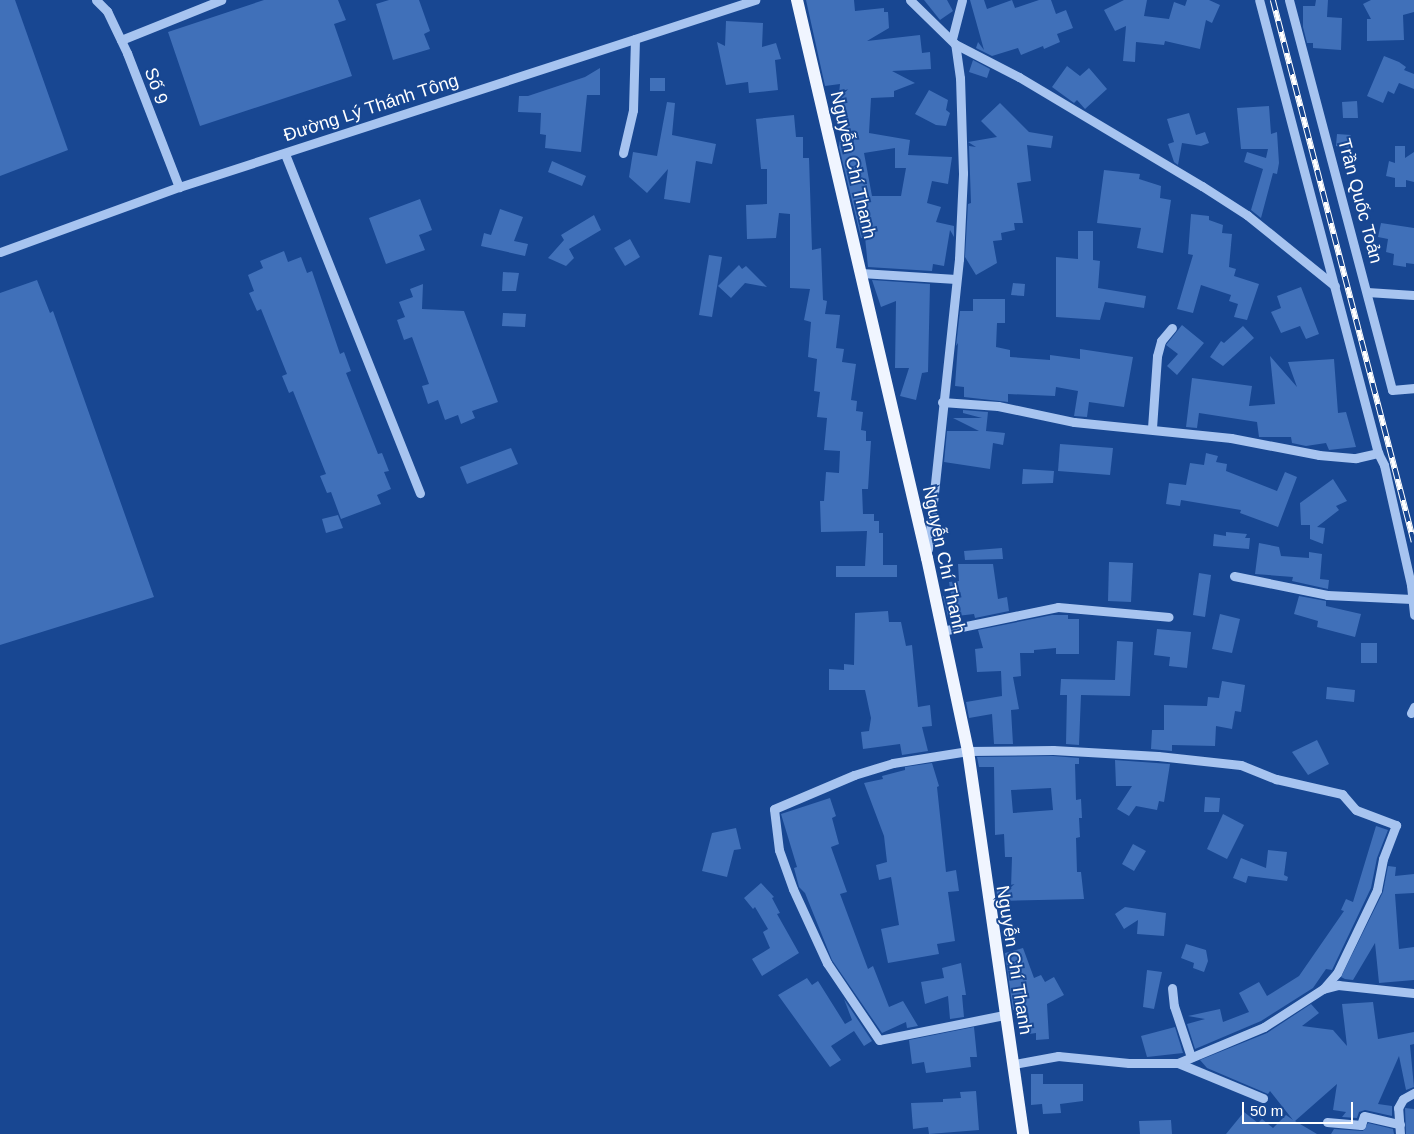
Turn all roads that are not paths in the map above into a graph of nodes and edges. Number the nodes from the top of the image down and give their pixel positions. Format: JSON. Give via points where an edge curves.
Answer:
{"nodes":[{"id":1,"x":96,"y":0,"type":"edge"},
{"id":2,"x":221,"y":0,"type":"edge"},
{"id":3,"x":755,"y":0,"type":"edge"},
{"id":4,"x":797,"y":0,"type":"edge"},
{"id":5,"x":910,"y":0,"type":"edge"},
{"id":6,"x":962,"y":0,"type":"edge"},
{"id":7,"x":1259,"y":0,"type":"edge"},
{"id":8,"x":1289,"y":0,"type":"edge"},
{"id":9,"x":635,"y":39,"type":"junction"},
{"id":10,"x":121,"y":40,"type":"junction"},
{"id":11,"x":954,"y":42,"type":"junction"},
{"id":12,"x":623,"y":153,"type":"dead end"},
{"id":13,"x":285,"y":154,"type":"junction"},
{"id":14,"x":179,"y":187,"type":"junction"},
{"id":15,"x":0,"y":252,"type":"edge"},
{"id":16,"x":860,"y":273,"type":"junction"},
{"id":17,"x":956,"y":279,"type":"junction"},
{"id":18,"x":1335,"y":286,"type":"junction"},
{"id":19,"x":1367,"y":292,"type":"junction"},
{"id":20,"x":1414,"y":295,"type":"edge"},
{"id":21,"x":1172,"y":328,"type":"dead end"},
{"id":22,"x":1414,"y":388,"type":"edge"},
{"id":23,"x":942,"y":402,"type":"junction"},
{"id":24,"x":1152,"y":428,"type":"junction"},
{"id":25,"x":1378,"y":453,"type":"junction"},
{"id":26,"x":420,"y":493,"type":"dead end"},
{"id":27,"x":927,"y":558,"type":"junction"},
{"id":28,"x":1234,"y":576,"type":"dead end"},
{"id":29,"x":1412,"y":599,"type":"junction"},
{"id":30,"x":1414,"y":614,"type":"edge"},
{"id":31,"x":1169,"y":617,"type":"dead end"},
{"id":32,"x":942,"y":631,"type":"junction"},
{"id":33,"x":968,"y":752,"type":"junction"},
{"id":34,"x":1172,"y":988,"type":"dead end"},
{"id":35,"x":1324,"y":989,"type":"junction"},
{"id":36,"x":1414,"y":992,"type":"edge"},
{"id":37,"x":1004,"y":1015,"type":"junction"},
{"id":38,"x":1191,"y":1057,"type":"junction"},
{"id":39,"x":1178,"y":1063,"type":"junction"},
{"id":40,"x":1014,"y":1064,"type":"junction"},
{"id":41,"x":1414,"y":1093,"type":"edge"},
{"id":42,"x":1263,"y":1098,"type":"dead end"},
{"id":43,"x":1327,"y":1122,"type":"dead end"},
{"id":44,"x":1400,"y":1124,"type":"junction"},
{"id":45,"x":1023,"y":1134,"type":"edge"},
{"id":46,"x":1400,"y":1134,"type":"edge"}],
"edges":[{"from":1,"to":10,"type":"street","name":"Số 9","via":[[107,11]]},
{"from":2,"to":10,"type":"street"},
{"from":3,"to":9,"type":"street","name":"Đường Lý Thánh Tông"},
{"from":4,"to":16,"type":"main road","name":"Nguyễn Chí Thanh"},
{"from":5,"to":11,"type":"street"},
{"from":6,"to":11,"type":"street"},
{"from":7,"to":18,"type":"street"},
{"from":8,"to":19,"type":"street","name":"Trần Quốc Toản"},
{"from":9,"to":12,"type":"street","via":[[633,110]]},
{"from":9,"to":13,"type":"street","name":"Đường Lý Thánh Tông"},
{"from":10,"to":14,"type":"street","name":"Số 9"},
{"from":11,"to":17,"type":"street","via":[[960,78],[963,173]]},
{"from":11,"to":18,"type":"street","via":[[1020,77],[1210,190],[1247,215]]},
{"from":13,"to":14,"type":"street","name":"Đường Lý Thánh Tông"},
{"from":13,"to":26,"type":"street"},
{"from":14,"to":15,"type":"street","name":"Đường Lý Thánh Tông"},
{"from":16,"to":17,"type":"street"},
{"from":16,"to":27,"type":"main road","name":"Nguyễn Chí Thanh"},
{"from":17,"to":23,"type":"street"},
{"from":18,"to":25,"type":"street"},
{"from":19,"to":20,"type":"street"},
{"from":19,"to":22,"type":"street","name":"Trần Quốc Toản","via":[[1392,390]]},
{"from":21,"to":24,"type":"street","via":[[1161,341],[1157,356]]},
{"from":23,"to":24,"type":"street","via":[[998,406],[1074,422]]},
{"from":23,"to":27,"type":"street"},
{"from":24,"to":25,"type":"street","via":[[1231,438],[1319,455],[1356,458]]},
{"from":25,"to":29,"type":"street","via":[[1384,465]]},
{"from":27,"to":32,"type":"main road","name":"Nguyễn Chí Thanh"},
{"from":28,"to":29,"type":"street","via":[[1327,594]]},
{"from":29,"to":30,"type":"street"},
{"from":31,"to":32,"type":"street","via":[[1058,606]]},
{"from":32,"to":33,"type":"main road","name":"Nguyễn Chí Thanh"},
{"from":33,"to":35,"type":"street","via":[[1072,751],[1241,764],[1276,779],[1342,794],[1356,810],[1396,825],[1383,858],[1377,890],[1337,973]]},
{"from":33,"to":37,"type":"main road","name":"Nguyễn Chí Thanh"},
{"from":33,"to":37,"type":"street","via":[[893,763],[854,775],[774,809],[779,850],[827,963],[879,1040]]},
{"from":34,"to":38,"type":"street","via":[[1174,1006]]},
{"from":35,"to":36,"type":"street","via":[[1338,986]]},
{"from":35,"to":38,"type":"street","via":[[1264,1026]]},
{"from":37,"to":40,"type":"main road","name":"Nguyễn Chí Thanh"},
{"from":38,"to":39,"type":"street"},
{"from":39,"to":40,"type":"street","via":[[1129,1064],[1058,1056]]},
{"from":39,"to":42,"type":"street"},
{"from":40,"to":45,"type":"main road","name":"Nguyễn Chí Thanh"},
{"from":41,"to":44,"type":"street","via":[[1407,1096],[1398,1108]]},
{"from":43,"to":44,"type":"street","via":[[1361,1125],[1364,1116]]},
{"from":44,"to":46,"type":"street"}]}
